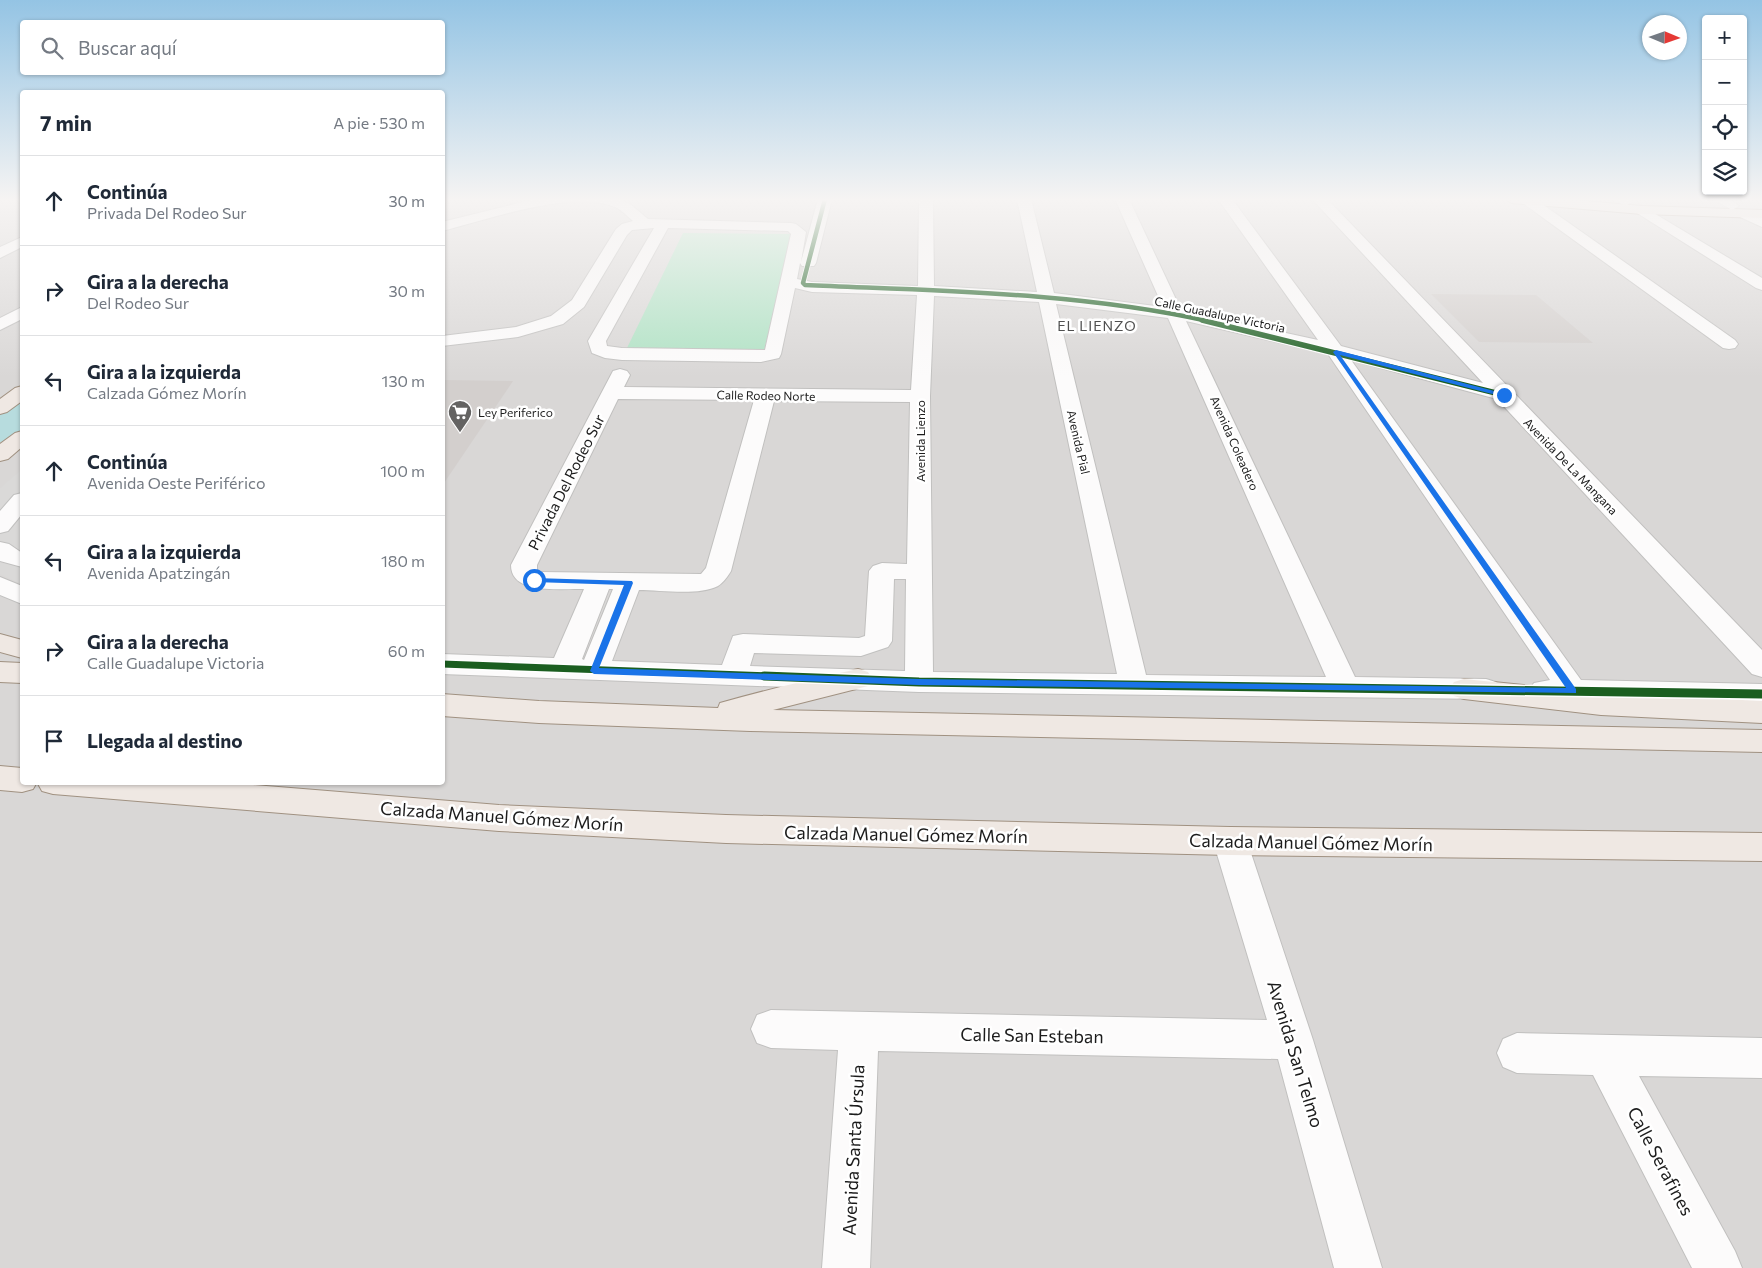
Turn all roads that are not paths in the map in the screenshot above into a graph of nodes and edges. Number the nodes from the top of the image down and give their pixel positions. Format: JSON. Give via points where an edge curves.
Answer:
{"nodes":[{"id":1,"x":605,"y":258,"type":"edge"},
{"id":2,"x":644,"y":258,"type":"edge"},
{"id":3,"x":798,"y":258,"type":"edge"},
{"id":4,"x":809,"y":258,"type":"edge"},
{"id":5,"x":926,"y":258,"type":"edge"},
{"id":6,"x":1037,"y":258,"type":"edge"},
{"id":7,"x":1150,"y":258,"type":"edge"},
{"id":8,"x":1266,"y":258,"type":"edge"},
{"id":9,"x":1375,"y":258,"type":"edge"},
{"id":10,"x":1609,"y":258,"type":"edge"},
{"id":11,"x":1719,"y":258,"type":"edge"},
{"id":12,"x":798,"y":284,"type":"junction"},
{"id":13,"x":1762,"y":285,"type":"edge"},
{"id":14,"x":926,"y":290,"type":"junction"},
{"id":15,"x":1046,"y":297,"type":"junction"},
{"id":16,"x":20,"y":314,"type":"edge"},
{"id":17,"x":1177,"y":314,"type":"junction"},
{"id":18,"x":5,"y":331,"type":"edge"},
{"id":19,"x":445,"y":341,"type":"edge"},
{"id":20,"x":1729,"y":344,"type":"dead end"},
{"id":21,"x":1336,"y":352,"type":"junction"},
{"id":22,"x":616,"y":384,"type":"joint"},
{"id":23,"x":20,"y":393,"type":"edge"},
{"id":24,"x":765,"y":395,"type":"junction"},
{"id":25,"x":1504,"y":395,"type":"junction"},
{"id":26,"x":920,"y":396,"type":"junction"},
{"id":27,"x":0,"y":408,"type":"edge"},
{"id":28,"x":20,"y":440,"type":"edge"},
{"id":29,"x":20,"y":440,"type":"edge"},
{"id":30,"x":0,"y":454,"type":"edge"},
{"id":31,"x":0,"y":460,"type":"edge"},
{"id":32,"x":0,"y":492,"type":"edge"},
{"id":33,"x":20,"y":492,"type":"edge"},
{"id":34,"x":20,"y":502,"type":"edge"},
{"id":35,"x":0,"y":525,"type":"edge"},
{"id":36,"x":20,"y":525,"type":"edge"},
{"id":37,"x":0,"y":548,"type":"edge"},
{"id":38,"x":20,"y":560,"type":"edge"},
{"id":39,"x":919,"y":572,"type":"junction"},
{"id":40,"x":600,"y":583,"type":"junction"},
{"id":41,"x":629,"y":583,"type":"junction"},
{"id":42,"x":0,"y":585,"type":"edge"},
{"id":43,"x":20,"y":595,"type":"edge"},
{"id":44,"x":0,"y":643,"type":"edge"},
{"id":45,"x":861,"y":647,"type":"junction"},
{"id":46,"x":20,"y":648,"type":"edge"},
{"id":47,"x":445,"y":664,"type":"edge"},
{"id":48,"x":1762,"y":667,"type":"edge"},
{"id":49,"x":563,"y":670,"type":"junction"},
{"id":50,"x":594,"y":671,"type":"junction"},
{"id":51,"x":0,"y":672,"type":"edge"},
{"id":52,"x":20,"y":673,"type":"edge"},
{"id":53,"x":733,"y":676,"type":"junction"},
{"id":54,"x":858,"y":679,"type":"junction"},
{"id":55,"x":919,"y":682,"type":"junction"},
{"id":56,"x":1134,"y":685,"type":"junction"},
{"id":57,"x":1345,"y":687,"type":"junction"},
{"id":58,"x":1464,"y":689,"type":"junction"},
{"id":59,"x":1573,"y":691,"type":"junction"},
{"id":60,"x":1762,"y":694,"type":"edge"},
{"id":61,"x":445,"y":705,"type":"edge"},
{"id":62,"x":1762,"y":712,"type":"edge"},
{"id":63,"x":707,"y":718,"type":"junction"},
{"id":64,"x":1762,"y":741,"type":"edge"},
{"id":65,"x":0,"y":778,"type":"edge"},
{"id":66,"x":20,"y":780,"type":"edge"},
{"id":67,"x":90,"y":785,"type":"edge"},
{"id":68,"x":1230,"y":841,"type":"junction"},
{"id":69,"x":1758,"y":848,"type":"edge"},
{"id":70,"x":771,"y":1029,"type":"dead end"},
{"id":71,"x":859,"y":1031,"type":"junction"},
{"id":72,"x":1293,"y":1040,"type":"junction"},
{"id":73,"x":1517,"y":1053,"type":"dead end"},
{"id":74,"x":1605,"y":1055,"type":"junction"},
{"id":75,"x":1762,"y":1058,"type":"edge"},
{"id":76,"x":846,"y":1268,"type":"edge"},
{"id":77,"x":1358,"y":1268,"type":"edge"},
{"id":78,"x":1718,"y":1268,"type":"edge"}],
"edges":[{"from":1,"to":19,"type":"street","via":[[578,303],[557,320],[518,332]]},
{"from":2,"to":12,"type":"street","via":[[597,341],[598,349],[622,354],[769,355],[775,347]]},
{"from":3,"to":12,"type":"street"},
{"from":4,"to":12,"type":"street","via":[[803,282]]},
{"from":5,"to":14,"type":"street","name":"Avenida Lienzo"},
{"from":6,"to":15,"type":"street","name":"Avenida Pial"},
{"from":7,"to":17,"type":"street","name":"Avenida Coleadero"},
{"from":8,"to":21,"type":"street"},
{"from":9,"to":25,"type":"street","name":"Avenida De La Mangana"},
{"from":10,"to":20,"type":"street"},
{"from":11,"to":13,"type":"street"},
{"from":12,"to":14,"type":"street","name":"Calle Guadalupe Victoria"},
{"from":14,"to":15,"type":"street","name":"Calle Guadalupe Victoria"},
{"from":14,"to":26,"type":"street","name":"Avenida Lienzo"},
{"from":15,"to":17,"type":"street","name":"Calle Guadalupe Victoria"},
{"from":15,"to":56,"type":"street","name":"Avenida Pial"},
{"from":16,"to":18,"type":"street"},
{"from":17,"to":21,"type":"street","name":"Calle Guadalupe Victoria"},
{"from":17,"to":57,"type":"street","name":"Avenida Coleadero"},
{"from":21,"to":25,"type":"street","name":"Calle Guadalupe Victoria"},
{"from":21,"to":59,"type":"street"},
{"from":22,"to":24,"type":"street","name":"Calle Rodeo Norte"},
{"from":22,"to":40,"type":"street","name":"Privada Del Rodeo Sur","via":[[524,565],[524,574],[534,580]]},
{"from":23,"to":27,"type":"main road"},
{"from":24,"to":26,"type":"street","name":"Calle Rodeo Norte"},
{"from":24,"to":41,"type":"street","name":"Privada Del Rodeo Sur","via":[[718,571],[709,580],[693,583]]},
{"from":25,"to":48,"type":"street","name":"Avenida De La Mangana"},
{"from":26,"to":39,"type":"street","name":"Avenida Lienzo"},
{"from":28,"to":30,"type":"main road"},
{"from":29,"to":31,"type":"street"},
{"from":32,"to":33,"type":"street"},
{"from":34,"to":35,"type":"street"},
{"from":35,"to":36,"type":"street"},
{"from":37,"to":38,"type":"street","via":[[4,554]]},
{"from":39,"to":45,"type":"street","via":[[882,571],[878,641]]},
{"from":39,"to":55,"type":"street","name":"Avenida Lienzo"},
{"from":40,"to":41,"type":"street","name":"Privada Del Rodeo Sur"},
{"from":40,"to":49,"type":"street"},
{"from":41,"to":50,"type":"street"},
{"from":42,"to":43,"type":"street"},
{"from":44,"to":46,"type":"main road"},
{"from":45,"to":53,"type":"street","via":[[743,643]]},
{"from":45,"to":54,"type":"street"},
{"from":47,"to":49,"type":"street"},
{"from":49,"to":50,"type":"street"},
{"from":50,"to":53,"type":"street"},
{"from":51,"to":52,"type":"main road"},
{"from":53,"to":54,"type":"street"},
{"from":54,"to":55,"type":"street"},
{"from":54,"to":63,"type":"main road"},
{"from":55,"to":56,"type":"street"},
{"from":56,"to":57,"type":"street"},
{"from":57,"to":58,"type":"street"},
{"from":58,"to":59,"type":"street"},
{"from":58,"to":62,"type":"main road","via":[[1601,704]]},
{"from":59,"to":60,"type":"street"},
{"from":61,"to":63,"type":"main road"},
{"from":63,"to":64,"type":"main road"},
{"from":65,"to":66,"type":"main road"},
{"from":67,"to":68,"type":"main road","name":"Calzada Manuel Gómez Morín","via":[[498,818],[726,829]]},
{"from":68,"to":69,"type":"main road","name":"Calzada Manuel Gómez Morín"},
{"from":68,"to":72,"type":"street","name":"Avenida San Telmo"},
{"from":70,"to":71,"type":"street","name":"Calle San Esteban"},
{"from":71,"to":72,"type":"street","name":"Calle San Esteban"},
{"from":71,"to":76,"type":"street","name":"Avenida Santa Úrsula"},
{"from":72,"to":77,"type":"street","name":"Avenida San Telmo"},
{"from":73,"to":74,"type":"street"},
{"from":74,"to":75,"type":"street"},
{"from":74,"to":78,"type":"street","name":"Calle Serafines"}]}
